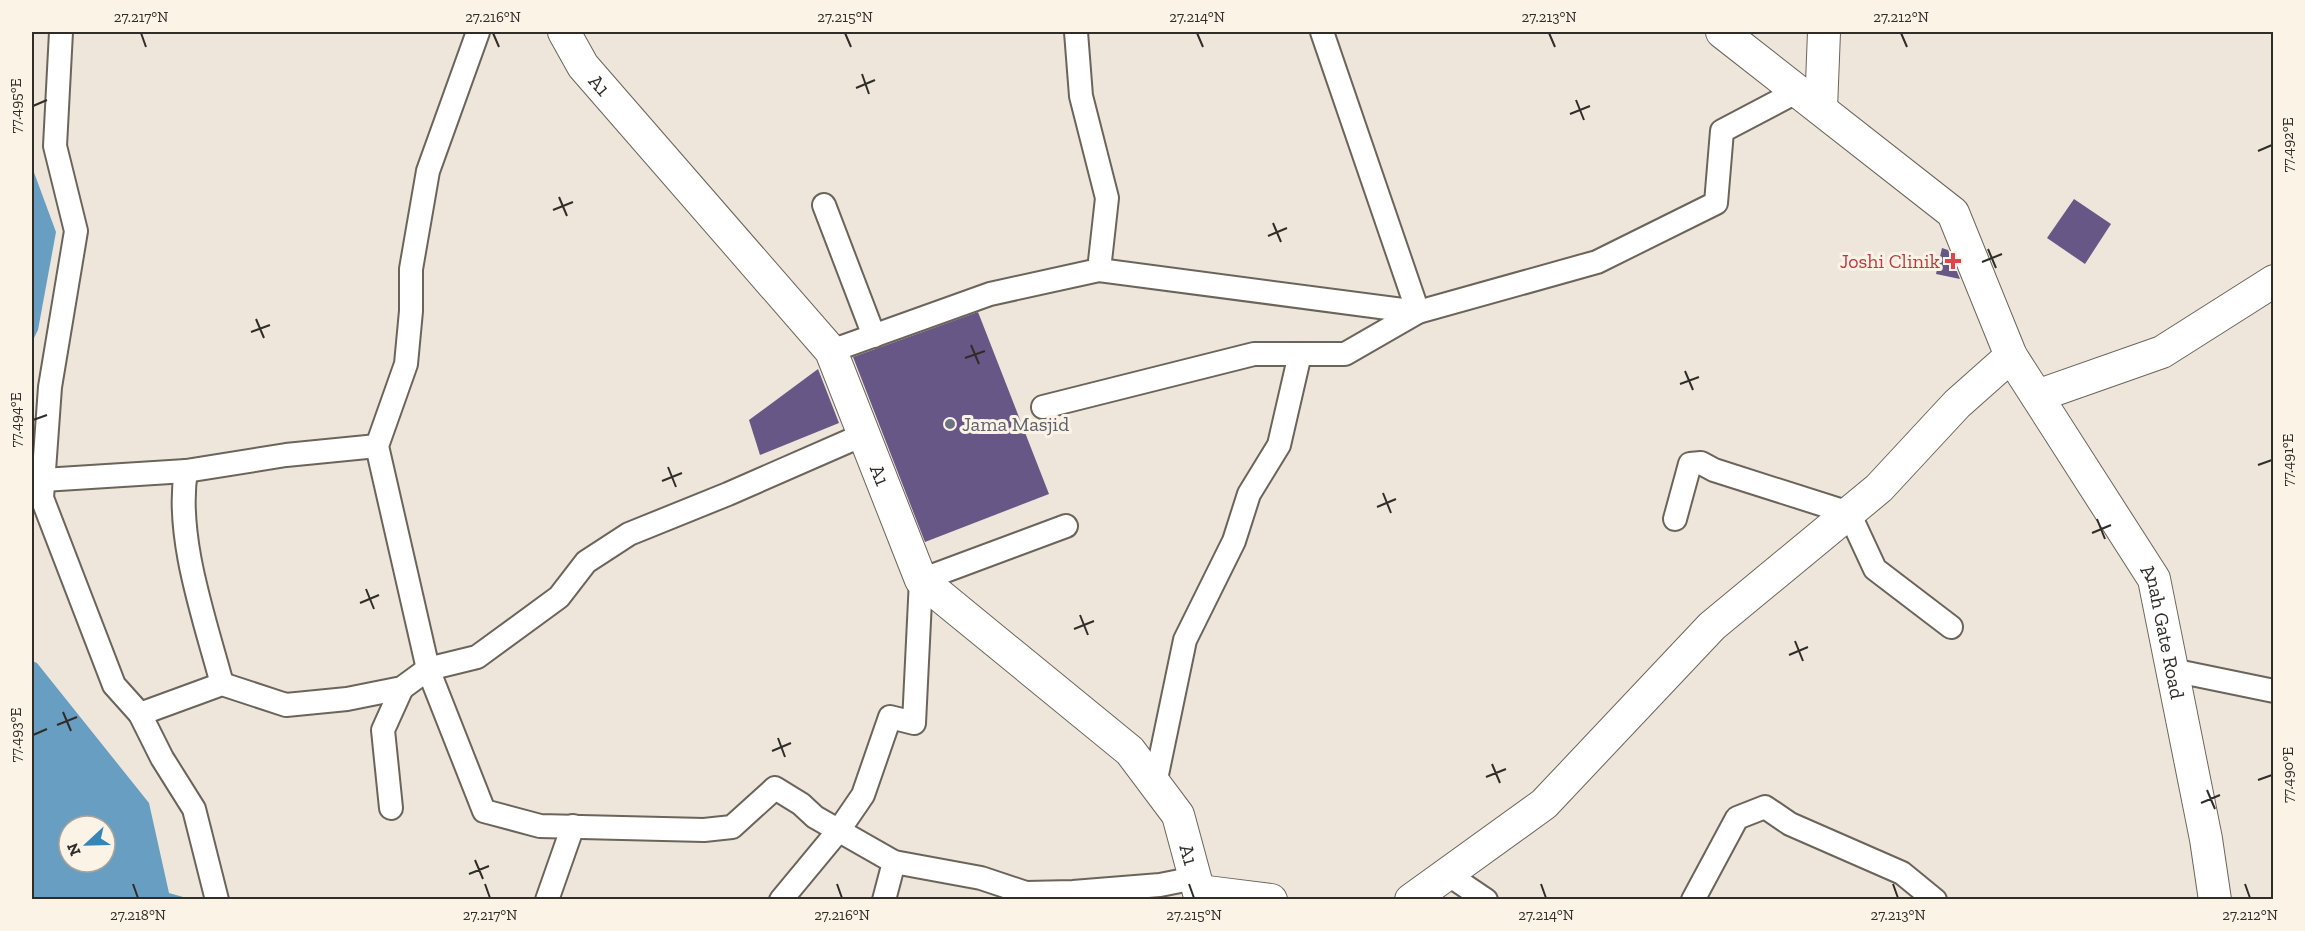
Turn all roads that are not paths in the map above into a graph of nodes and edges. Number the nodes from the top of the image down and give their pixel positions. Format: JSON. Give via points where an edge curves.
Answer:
{"nodes":[{"id":1,"x":61,"y":32,"type":"edge"},
{"id":2,"x":478,"y":32,"type":"edge"},
{"id":3,"x":564,"y":32,"type":"edge"},
{"id":4,"x":1076,"y":32,"type":"edge"},
{"id":5,"x":1322,"y":32,"type":"edge"},
{"id":6,"x":1722,"y":32,"type":"edge"},
{"id":7,"x":1824,"y":32,"type":"edge"},
{"id":8,"x":1809,"y":100,"type":"junction"},
{"id":9,"x":824,"y":205,"type":"dead end"},
{"id":10,"x":1100,"y":270,"type":"junction"},
{"id":11,"x":2274,"y":281,"type":"edge"},
{"id":12,"x":1418,"y":312,"type":"junction"},
{"id":13,"x":874,"y":336,"type":"junction"},
{"id":14,"x":831,"y":351,"type":"junction"},
{"id":15,"x":1300,"y":354,"type":"junction"},
{"id":16,"x":2011,"y":356,"type":"junction"},
{"id":17,"x":2037,"y":396,"type":"junction"},
{"id":18,"x":1043,"y":407,"type":"dead end"},
{"id":19,"x":865,"y":434,"type":"junction"},
{"id":20,"x":377,"y":446,"type":"junction"},
{"id":21,"x":186,"y":471,"type":"junction"},
{"id":22,"x":43,"y":480,"type":"junction"},
{"id":23,"x":1849,"y":513,"type":"junction"},
{"id":24,"x":1675,"y":519,"type":"dead end"},
{"id":25,"x":1066,"y":526,"type":"dead end"},
{"id":26,"x":921,"y":580,"type":"junction"},
{"id":27,"x":1951,"y":627,"type":"dead end"},
{"id":28,"x":428,"y":669,"type":"junction"},
{"id":29,"x":2172,"y":669,"type":"junction"},
{"id":30,"x":222,"y":684,"type":"junction"},
{"id":31,"x":402,"y":688,"type":"junction"},
{"id":32,"x":2274,"y":691,"type":"edge"},
{"id":33,"x":140,"y":714,"type":"junction"},
{"id":34,"x":1155,"y":784,"type":"junction"},
{"id":35,"x":391,"y":808,"type":"dead end"},
{"id":36,"x":573,"y":826,"type":"junction"},
{"id":37,"x":839,"y":830,"type":"junction"},
{"id":38,"x":894,"y":862,"type":"junction"},
{"id":39,"x":1446,"y":873,"type":"junction"},
{"id":40,"x":1198,"y":889,"type":"edge"},
{"id":41,"x":217,"y":900,"type":"edge"},
{"id":42,"x":547,"y":900,"type":"edge"},
{"id":43,"x":781,"y":900,"type":"edge"},
{"id":44,"x":884,"y":900,"type":"edge"},
{"id":45,"x":1271,"y":900,"type":"edge"},
{"id":46,"x":1411,"y":900,"type":"edge"},
{"id":47,"x":1486,"y":900,"type":"edge"},
{"id":48,"x":1693,"y":900,"type":"edge"},
{"id":49,"x":1935,"y":900,"type":"edge"},
{"id":50,"x":2215,"y":900,"type":"edge"}],
"edges":[{"from":1,"to":22,"type":"street","via":[[55,146],[76,231],[50,387]]},
{"from":2,"to":20,"type":"street","via":[[428,171],[411,269],[406,364]]},
{"from":3,"to":14,"type":"street","name":"A1","via":[[583,66]]},
{"from":4,"to":10,"type":"street","via":[[1081,96],[1107,198]]},
{"from":5,"to":12,"type":"street"},
{"from":6,"to":8,"type":"street","name":"Anah Gate Road"},
{"from":7,"to":8,"type":"street"},
{"from":8,"to":12,"type":"street","via":[[1722,130],[1716,202],[1597,262]]},
{"from":8,"to":16,"type":"street","name":"Anah Gate Road","via":[[1953,213]]},
{"from":9,"to":13,"type":"street"},
{"from":10,"to":12,"type":"street"},
{"from":10,"to":13,"type":"street","via":[[990,294]]},
{"from":11,"to":17,"type":"street","via":[[2162,352]]},
{"from":12,"to":15,"type":"street","via":[[1345,354]]},
{"from":13,"to":14,"type":"street"},
{"from":14,"to":19,"type":"street","name":"A1"},
{"from":15,"to":18,"type":"street","via":[[1254,354]]},
{"from":15,"to":34,"type":"street","via":[[1279,445],[1249,494],[1234,541],[1185,640]]},
{"from":16,"to":17,"type":"street","name":"Anah Gate Road"},
{"from":16,"to":23,"type":"street","via":[[1957,404],[1879,488]]},
{"from":17,"to":29,"type":"street","name":"Anah Gate Road","via":[[2154,579]]},
{"from":19,"to":26,"type":"street","name":"A1"},
{"from":19,"to":28,"type":"street","via":[[629,534],[586,562],[559,597],[477,657]]},
{"from":20,"to":21,"type":"street","via":[[285,455]]},
{"from":20,"to":28,"type":"street"},
{"from":21,"to":22,"type":"street"},
{"from":21,"to":30,"type":"street","via":[[183,491],[190,562]]},
{"from":22,"to":33,"type":"street","via":[[42,498],[114,685]]},
{"from":23,"to":24,"type":"street","via":[[1701,463],[1690,464]]},
{"from":23,"to":27,"type":"street","via":[[1875,569]]},
{"from":23,"to":39,"type":"street","via":[[1712,626],[1544,804]]},
{"from":25,"to":26,"type":"street"},
{"from":26,"to":34,"type":"street","name":"A1","via":[[1130,751]]},
{"from":26,"to":37,"type":"street","via":[[914,723],[890,717],[863,795]]},
{"from":28,"to":31,"type":"street"},
{"from":28,"to":36,"type":"street","via":[[484,811],[540,826]]},
{"from":29,"to":32,"type":"street"},
{"from":29,"to":50,"type":"street","name":"Anah Gate Road"},
{"from":30,"to":31,"type":"street","via":[[286,705]]},
{"from":30,"to":33,"type":"street"},
{"from":31,"to":35,"type":"street","via":[[383,729]]},
{"from":33,"to":41,"type":"street","via":[[194,809]]},
{"from":34,"to":40,"type":"street","name":"A1","via":[[1178,815]]},
{"from":36,"to":37,"type":"street","via":[[704,830],[732,827],[775,788]]},
{"from":36,"to":42,"type":"street"},
{"from":37,"to":38,"type":"street"},
{"from":37,"to":43,"type":"street"},
{"from":38,"to":40,"type":"street","via":[[981,878],[1026,893],[1160,885]]},
{"from":38,"to":44,"type":"street"},
{"from":39,"to":46,"type":"street"},
{"from":39,"to":47,"type":"street"},
{"from":40,"to":45,"type":"street"},
{"from":48,"to":49,"type":"street","via":[[1737,818],[1765,807],[1790,824],[1902,873]]}]}
